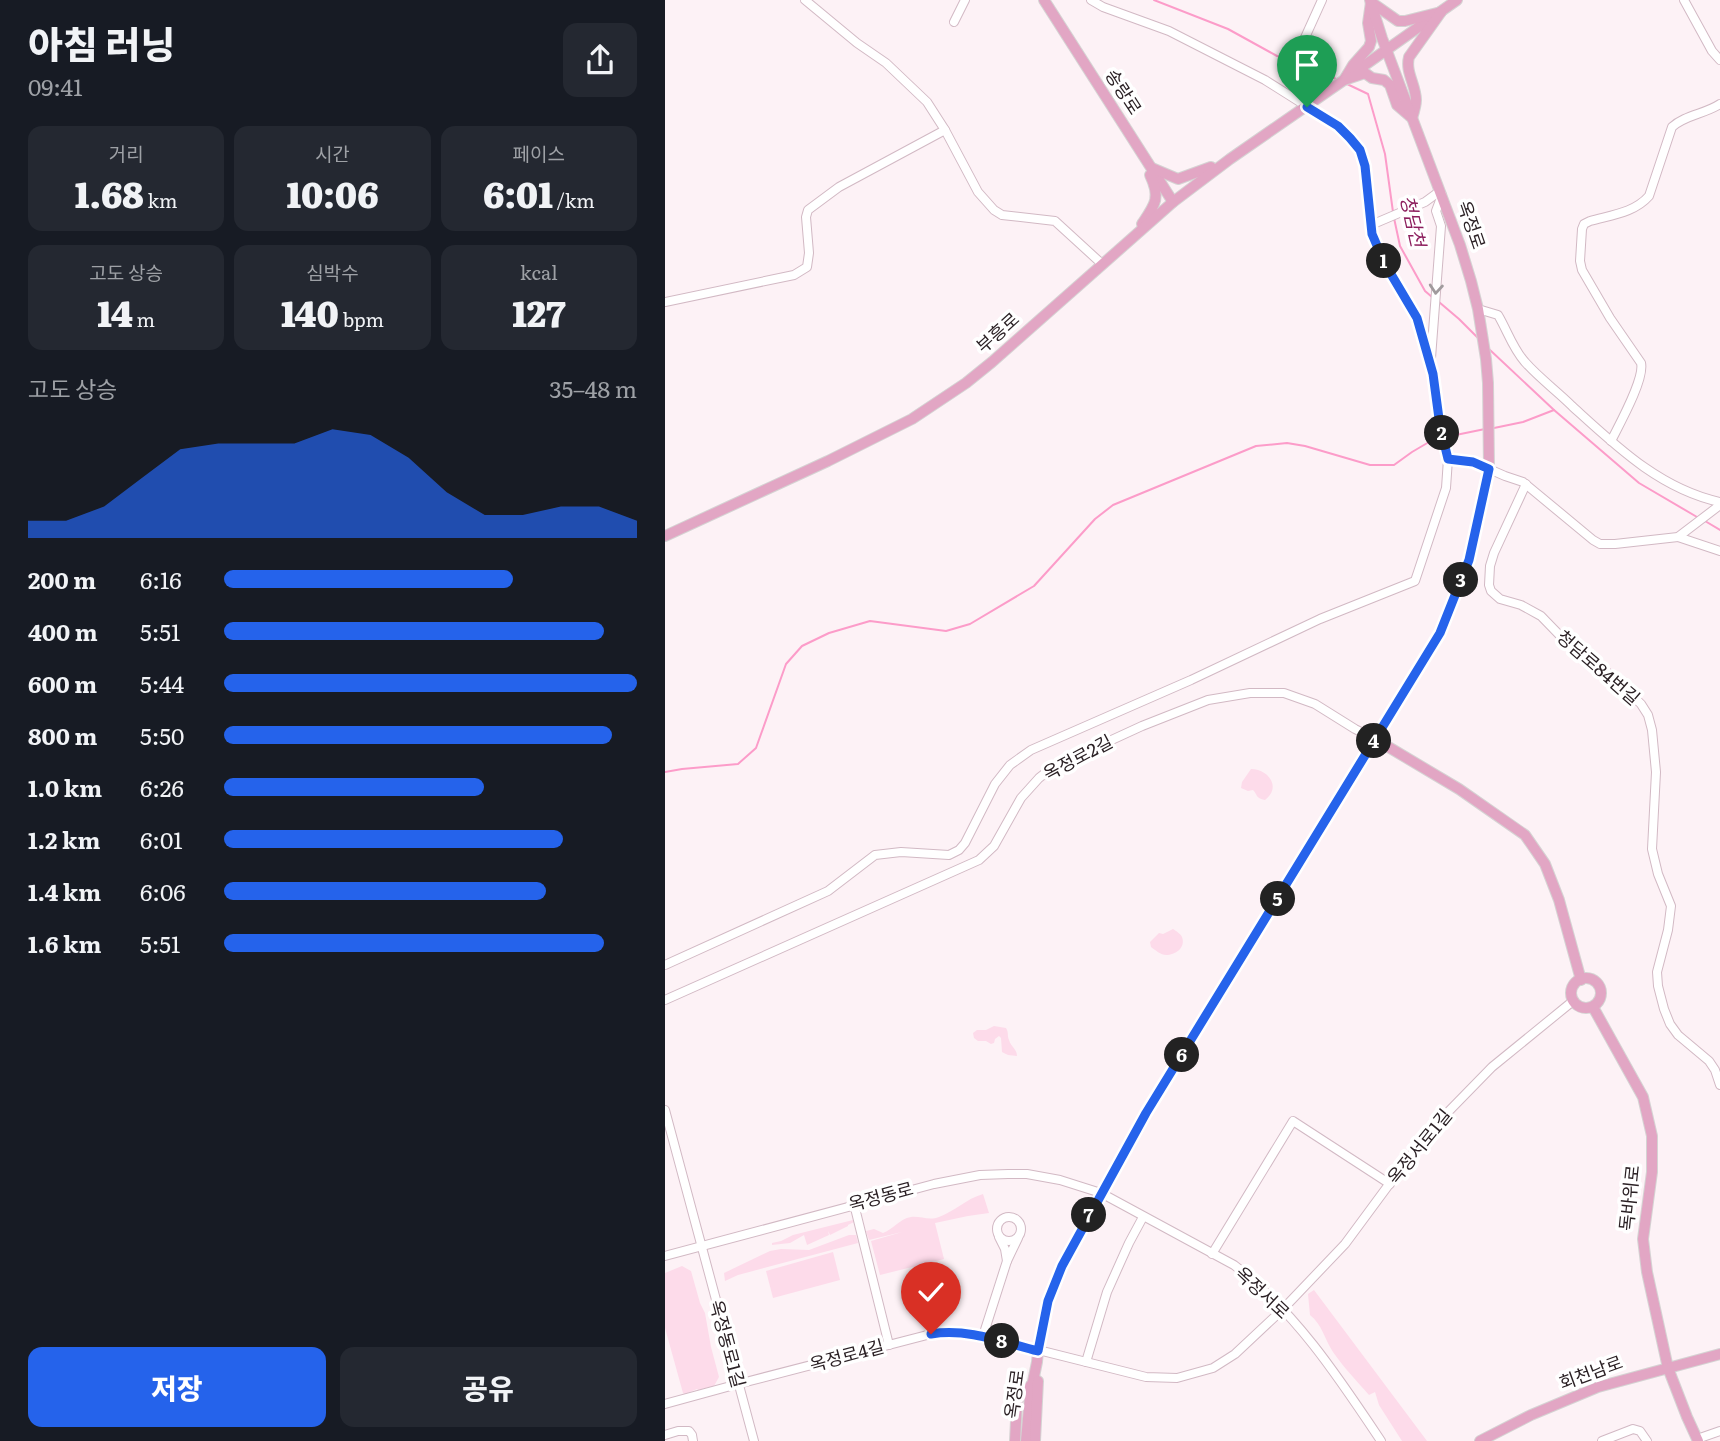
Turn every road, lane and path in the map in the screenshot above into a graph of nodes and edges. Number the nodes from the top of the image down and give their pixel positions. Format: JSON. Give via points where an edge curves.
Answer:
{"nodes":[{"id":1,"x":805,"y":0,"type":"edge"},
{"id":2,"x":965,"y":0,"type":"edge"},
{"id":3,"x":1044,"y":0,"type":"edge"},
{"id":4,"x":1091,"y":0,"type":"edge"},
{"id":5,"x":1322,"y":0,"type":"edge"},
{"id":6,"x":1457,"y":0,"type":"edge"},
{"id":7,"x":1684,"y":0,"type":"edge"},
{"id":8,"x":1371,"y":1,"type":"edge"},
{"id":9,"x":1441,"y":12,"type":"junction"},
{"id":10,"x":954,"y":22,"type":"dead end"},
{"id":11,"x":1388,"y":50,"type":"junction"},
{"id":12,"x":1720,"y":60,"type":"edge"},
{"id":13,"x":1289,"y":73,"type":"dead end"},
{"id":14,"x":1344,"y":80,"type":"junction"},
{"id":15,"x":1720,"y":104,"type":"edge"},
{"id":16,"x":1307,"y":107,"type":"junction"},
{"id":17,"x":1412,"y":118,"type":"junction"},
{"id":18,"x":944,"y":130,"type":"junction"},
{"id":19,"x":1136,"y":144,"type":"junction"},
{"id":20,"x":1230,"y":159,"type":"junction"},
{"id":21,"x":1151,"y":168,"type":"junction"},
{"id":22,"x":1441,"y":193,"type":"junction"},
{"id":23,"x":1173,"y":202,"type":"junction"},
{"id":24,"x":1374,"y":223,"type":"junction"},
{"id":25,"x":1134,"y":236,"type":"junction"},
{"id":26,"x":1102,"y":264,"type":"junction"},
{"id":27,"x":665,"y":302,"type":"edge"},
{"id":28,"x":1478,"y":314,"type":"junction"},
{"id":29,"x":1431,"y":366,"type":"junction"},
{"id":30,"x":1611,"y":441,"type":"junction"},
{"id":31,"x":1447,"y":456,"type":"junction"},
{"id":32,"x":1489,"y":464,"type":"junction"},
{"id":33,"x":1526,"y":484,"type":"junction"},
{"id":34,"x":1719,"y":505,"type":"edge"},
{"id":35,"x":1681,"y":535,"type":"junction"},
{"id":36,"x":665,"y":536,"type":"edge"},
{"id":37,"x":1720,"y":551,"type":"edge"},
{"id":38,"x":1375,"y":739,"type":"junction"},
{"id":39,"x":665,"y":965,"type":"edge"},
{"id":40,"x":1581,"y":980,"type":"junction"},
{"id":41,"x":665,"y":1000,"type":"edge"},
{"id":42,"x":1573,"y":1001,"type":"junction"},
{"id":43,"x":1593,"y":1007,"type":"junction"},
{"id":44,"x":1720,"y":1085,"type":"edge"},
{"id":45,"x":665,"y":1110,"type":"edge"},
{"id":46,"x":1390,"y":1184,"type":"junction"},
{"id":47,"x":1101,"y":1193,"type":"junction"},
{"id":48,"x":854,"y":1204,"type":"junction"},
{"id":49,"x":1143,"y":1217,"type":"junction"},
{"id":50,"x":998,"y":1234,"type":"junction"},
{"id":51,"x":1019,"y":1235,"type":"junction"},
{"id":52,"x":701,"y":1247,"type":"junction"},
{"id":53,"x":1212,"y":1254,"type":"junction"},
{"id":54,"x":665,"y":1256,"type":"edge"},
{"id":55,"x":1007,"y":1261,"type":"junction"},
{"id":56,"x":1283,"y":1309,"type":"junction"},
{"id":57,"x":983,"y":1336,"type":"junction"},
{"id":58,"x":889,"y":1345,"type":"junction"},
{"id":59,"x":1720,"y":1354,"type":"edge"},
{"id":60,"x":1038,"y":1357,"type":"junction"},
{"id":61,"x":1086,"y":1362,"type":"junction"},
{"id":62,"x":1668,"y":1368,"type":"junction"},
{"id":63,"x":1033,"y":1383,"type":"junction"},
{"id":64,"x":738,"y":1384,"type":"junction"},
{"id":65,"x":665,"y":1404,"type":"edge"},
{"id":66,"x":1720,"y":1431,"type":"edge"},
{"id":67,"x":665,"y":1435,"type":"edge"},
{"id":68,"x":1697,"y":1440,"type":"edge"},
{"id":69,"x":693,"y":1441,"type":"edge"},
{"id":70,"x":754,"y":1441,"type":"edge"},
{"id":71,"x":1015,"y":1441,"type":"edge"},
{"id":72,"x":1026,"y":1441,"type":"edge"},
{"id":73,"x":1035,"y":1441,"type":"edge"},
{"id":74,"x":1381,"y":1441,"type":"edge"},
{"id":75,"x":1480,"y":1441,"type":"edge"},
{"id":76,"x":1602,"y":1441,"type":"edge"},
{"id":77,"x":1647,"y":1441,"type":"edge"}],
"edges":[{"from":1,"to":18,"type":"street","via":[[886,63],[927,102]]},
{"from":2,"to":10,"type":"street"},
{"from":3,"to":19,"type":"main road","name":"송랑로"},
{"from":4,"to":16,"type":"street","via":[[1200,46]]},
{"from":5,"to":13,"type":"street"},
{"from":6,"to":9,"type":"main road"},
{"from":7,"to":12,"type":"street"},
{"from":8,"to":9,"type":"main road","via":[[1398,20]]},
{"from":8,"to":11,"type":"main road"},
{"from":8,"to":14,"type":"main road","via":[[1370,47]]},
{"from":9,"to":11,"type":"main road"},
{"from":9,"to":17,"type":"main road","via":[[1407,63],[1416,99]]},
{"from":11,"to":14,"type":"main road"},
{"from":11,"to":17,"type":"main road","name":"옥정로"},
{"from":14,"to":16,"type":"main road","name":"부흥로"},
{"from":14,"to":17,"type":"main road","via":[[1364,73],[1384,80],[1397,105]]},
{"from":15,"to":30,"type":"street","via":[[1672,127],[1650,197],[1635,209],[1590,221],[1582,229],[1582,270],[1643,370]]},
{"from":16,"to":20,"type":"main road","name":"부흥로"},
{"from":16,"to":24,"type":"street","via":[[1338,126],[1360,150]]},
{"from":17,"to":22,"type":"main road","name":"옥정로"},
{"from":18,"to":26,"type":"street","via":[[978,192],[994,210],[1002,215],[1055,221]]},
{"from":18,"to":27,"type":"street","via":[[839,187],[808,210],[809,259],[801,271]]},
{"from":19,"to":21,"type":"main road","name":"송랑로"},
{"from":19,"to":25,"type":"main road","via":[[1157,195]]},
{"from":20,"to":21,"type":"main road","via":[[1178,179]]},
{"from":20,"to":23,"type":"main road","name":"부흥로"},
{"from":21,"to":23,"type":"main road","name":"송랑로"},
{"from":22,"to":24,"type":"street"},
{"from":22,"to":28,"type":"main road","name":"옥정로"},
{"from":22,"to":29,"type":"street","one_way":true,"via":[[1436,211],[1441,226]]},
{"from":23,"to":25,"type":"main road","name":"부흥로"},
{"from":24,"to":29,"type":"street","via":[[1372,234],[1417,318]]},
{"from":25,"to":26,"type":"main road","name":"부흥로"},
{"from":26,"to":36,"type":"main road","name":"부흥로","via":[[992,362],[912,419]]},
{"from":28,"to":30,"type":"street","via":[[1498,315],[1524,362]]},
{"from":28,"to":32,"type":"main road","name":"옥정로","via":[[1487,371]]},
{"from":29,"to":31,"type":"street"},
{"from":30,"to":34,"type":"street","via":[[1648,471]]},
{"from":31,"to":32,"type":"street"},
{"from":31,"to":39,"type":"street","via":[[1445,488],[1415,581],[1320,619],[1031,751],[1010,765],[995,785],[959,850],[949,855],[875,855],[828,891]]},
{"from":32,"to":33,"type":"street"},
{"from":32,"to":38,"type":"main road","name":"옥정로","via":[[1469,560],[1440,633]]},
{"from":33,"to":35,"type":"street","via":[[1600,544]]},
{"from":33,"to":44,"type":"street","name":"청담로84번길","via":[[1494,553],[1488,579],[1491,591],[1536,612],[1574,650],[1611,675],[1648,715],[1656,772],[1652,849],[1671,910],[1658,986],[1669,1024],[1709,1061]]},
{"from":34,"to":35,"type":"street"},
{"from":35,"to":37,"type":"street"},
{"from":38,"to":40,"type":"main road","via":[[1525,835],[1555,888]]},
{"from":38,"to":41,"type":"street","name":"옥정로2길","via":[[1315,704],[1284,693],[1208,700],[1053,767],[1021,799],[995,846],[979,860]]},
{"from":38,"to":47,"type":"main road","name":"옥정로"},
{"from":40,"to":42,"type":"main road","via":[[1573,986]]},
{"from":40,"to":43,"type":"main road","via":[[1595,982],[1601,990]]},
{"from":42,"to":43,"type":"main road","via":[[1580,1007]]},
{"from":42,"to":46,"type":"street","name":"옥정서로1길","via":[[1485,1074]]},
{"from":43,"to":62,"type":"main road","name":"독바위로","via":[[1643,1097],[1652,1136],[1643,1239]]},
{"from":45,"to":52,"type":"street","name":"옥정동로1길"},
{"from":46,"to":53,"type":"street","via":[[1293,1121]]},
{"from":46,"to":56,"type":"street","name":"옥정서로1길","via":[[1345,1244]]},
{"from":47,"to":48,"type":"street","name":"옥정동로","via":[[1060,1180],[1000,1174],[933,1184]]},
{"from":47,"to":49,"type":"street","name":"옥정서로"},
{"from":47,"to":60,"type":"main road","name":"옥정로","via":[[1048,1301]]},
{"from":48,"to":52,"type":"street","name":"옥정동로"},
{"from":48,"to":58,"type":"street"},
{"from":49,"to":53,"type":"street","name":"옥정서로"},
{"from":49,"to":61,"type":"street","via":[[1107,1292]]},
{"from":50,"to":51,"type":"street","via":[[1010,1241]]},
{"from":50,"to":51,"type":"street","via":[[999,1222],[1009,1217],[1020,1224]]},
{"from":50,"to":55,"type":"street"},
{"from":51,"to":55,"type":"street"},
{"from":52,"to":54,"type":"street","name":"옥정동로"},
{"from":52,"to":64,"type":"street","name":"옥정동로1길"},
{"from":53,"to":56,"type":"street","name":"옥정서로","via":[[1247,1275]]},
{"from":55,"to":57,"type":"street"},
{"from":56,"to":61,"type":"street","name":"옥정서로1길","via":[[1235,1354],[1213,1368],[1189,1375],[1146,1377]]},
{"from":56,"to":74,"type":"street","name":"옥정서로"},
{"from":57,"to":58,"type":"street","name":"옥정로4길","via":[[947,1332]]},
{"from":57,"to":60,"type":"street","name":"옥정로4길"},
{"from":58,"to":64,"type":"street","name":"옥정로4길"},
{"from":59,"to":62,"type":"main road","name":"회천남로"},
{"from":60,"to":61,"type":"street","name":"옥정로4길"},
{"from":60,"to":63,"type":"main road","name":"옥정로"},
{"from":60,"to":73,"type":"main road"},
{"from":62,"to":68,"type":"main road","name":"독바위로"},
{"from":62,"to":75,"type":"main road","name":"회천남로","via":[[1598,1387]]},
{"from":63,"to":71,"type":"main road","via":[[1017,1400]]},
{"from":63,"to":72,"type":"main road","name":"옥정로"},
{"from":64,"to":65,"type":"street","name":"옥정로4길"},
{"from":64,"to":70,"type":"street","name":"옥정동로1길"},
{"from":66,"to":68,"type":"street"},
{"from":67,"to":69,"type":"street","via":[[685,1430]]},
{"from":76,"to":77,"type":"street","via":[[1633,1429]]}]}
